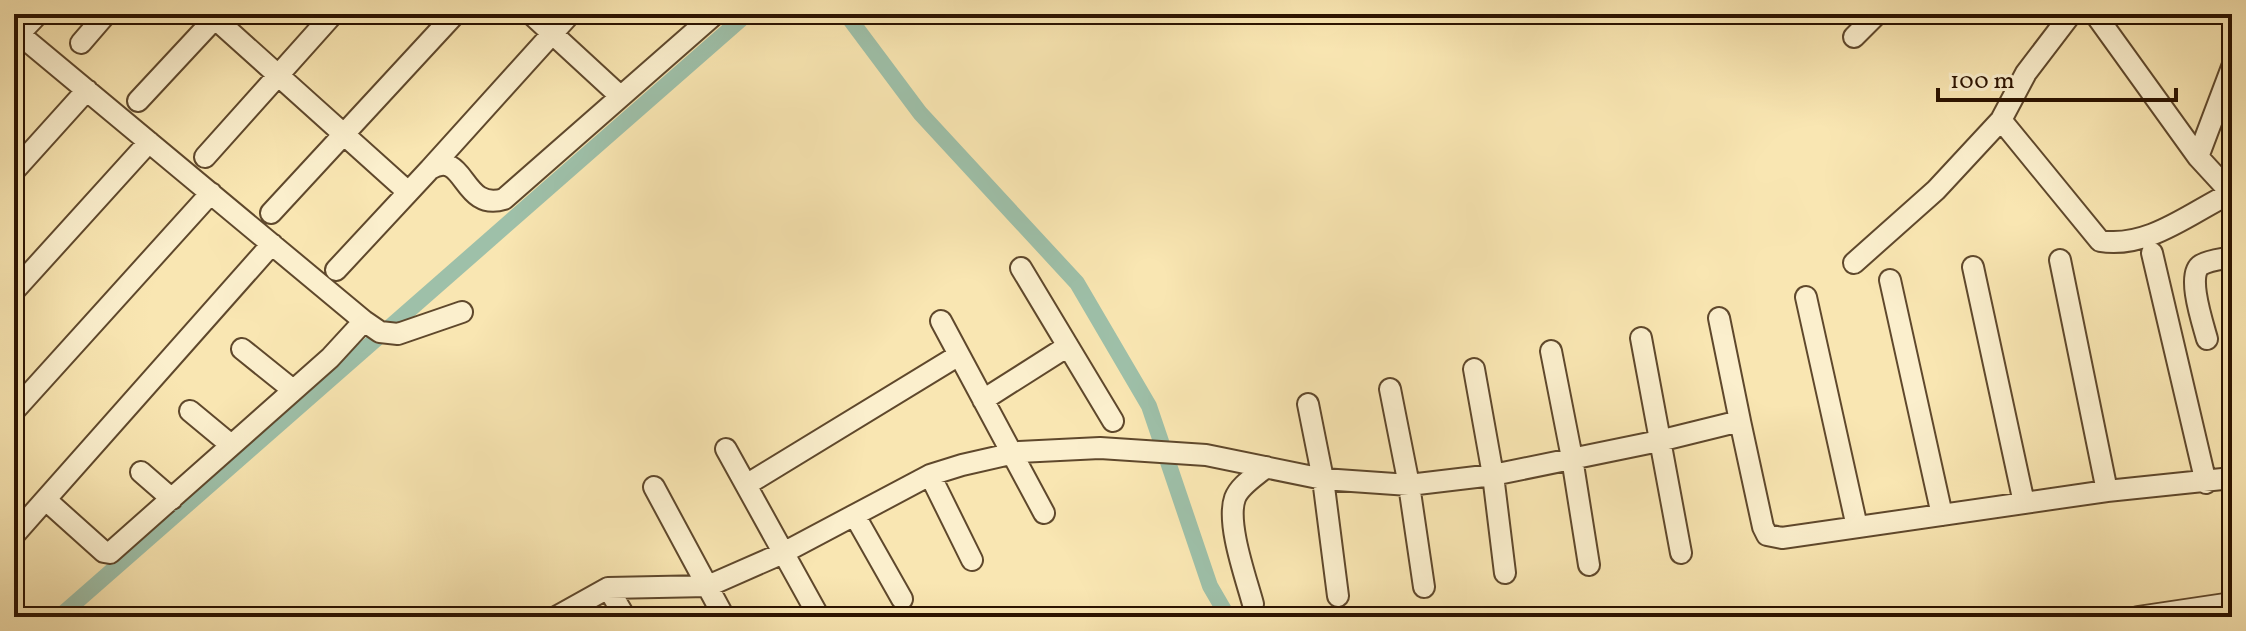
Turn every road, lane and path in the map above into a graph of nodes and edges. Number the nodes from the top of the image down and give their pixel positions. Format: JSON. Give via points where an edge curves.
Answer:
{"nodes":[{"id":1,"x":38,"y":14,"type":"edge"},
{"id":2,"x":106,"y":14,"type":"edge"},
{"id":3,"x":333,"y":14,"type":"edge"},
{"id":4,"x":455,"y":14,"type":"edge"},
{"id":5,"x":531,"y":14,"type":"edge"},
{"id":6,"x":570,"y":14,"type":"edge"},
{"id":7,"x":715,"y":14,"type":"edge"},
{"id":8,"x":1877,"y":14,"type":"edge"},
{"id":9,"x":2071,"y":14,"type":"edge"},
{"id":10,"x":2095,"y":14,"type":"edge"},
{"id":11,"x":215,"y":15,"type":"edge"},
{"id":12,"x":552,"y":34,"type":"junction"},
{"id":13,"x":1854,"y":37,"type":"dead end"},
{"id":14,"x":18,"y":43,"type":"edge"},
{"id":15,"x":81,"y":43,"type":"dead end"},
{"id":16,"x":2232,"y":67,"type":"edge"},
{"id":17,"x":278,"y":75,"type":"junction"},
{"id":18,"x":87,"y":90,"type":"junction"},
{"id":19,"x":620,"y":96,"type":"junction"},
{"id":20,"x":138,"y":101,"type":"dead end"},
{"id":21,"x":2001,"y":120,"type":"junction"},
{"id":22,"x":345,"y":136,"type":"junction"},
{"id":23,"x":149,"y":142,"type":"junction"},
{"id":24,"x":205,"y":157,"type":"dead end"},
{"id":25,"x":2198,"y":157,"type":"junction"},
{"id":26,"x":430,"y":169,"type":"junction"},
{"id":27,"x":14,"y":171,"type":"edge"},
{"id":28,"x":408,"y":192,"type":"junction"},
{"id":29,"x":211,"y":193,"type":"junction"},
{"id":30,"x":2231,"y":194,"type":"edge"},
{"id":31,"x":271,"y":213,"type":"dead end"},
{"id":32,"x":272,"y":244,"type":"junction"},
{"id":33,"x":2152,"y":253,"type":"dead end"},
{"id":34,"x":2232,"y":257,"type":"edge"},
{"id":35,"x":2060,"y":260,"type":"dead end"},
{"id":36,"x":1854,"y":263,"type":"dead end"},
{"id":37,"x":1973,"y":267,"type":"dead end"},
{"id":38,"x":1021,"y":268,"type":"dead end"},
{"id":39,"x":336,"y":270,"type":"dead end"},
{"id":40,"x":1890,"y":280,"type":"dead end"},
{"id":41,"x":14,"y":291,"type":"edge"},
{"id":42,"x":1806,"y":297,"type":"dead end"},
{"id":43,"x":462,"y":312,"type":"dead end"},
{"id":44,"x":1719,"y":318,"type":"dead end"},
{"id":45,"x":364,"y":321,"type":"junction"},
{"id":46,"x":941,"y":321,"type":"dead end"},
{"id":47,"x":1641,"y":338,"type":"dead end"},
{"id":48,"x":2207,"y":339,"type":"dead end"},
{"id":49,"x":1068,"y":346,"type":"junction"},
{"id":50,"x":242,"y":349,"type":"dead end"},
{"id":51,"x":1551,"y":351,"type":"dead end"},
{"id":52,"x":959,"y":355,"type":"junction"},
{"id":53,"x":1474,"y":369,"type":"dead end"},
{"id":54,"x":1390,"y":389,"type":"dead end"},
{"id":55,"x":293,"y":390,"type":"junction"},
{"id":56,"x":983,"y":400,"type":"junction"},
{"id":57,"x":1308,"y":404,"type":"dead end"},
{"id":58,"x":14,"y":411,"type":"edge"},
{"id":59,"x":190,"y":411,"type":"dead end"},
{"id":60,"x":1113,"y":421,"type":"dead end"},
{"id":61,"x":1740,"y":421,"type":"junction"},
{"id":62,"x":1659,"y":441,"type":"junction"},
{"id":63,"x":231,"y":445,"type":"junction"},
{"id":64,"x":726,"y":449,"type":"dead end"},
{"id":65,"x":1012,"y":454,"type":"junction"},
{"id":66,"x":1572,"y":458,"type":"junction"},
{"id":67,"x":1266,"y":467,"type":"junction"},
{"id":68,"x":141,"y":472,"type":"dead end"},
{"id":69,"x":930,"y":475,"type":"junction"},
{"id":70,"x":1493,"y":475,"type":"junction"},
{"id":71,"x":2232,"y":478,"type":"edge"},
{"id":72,"x":1323,"y":479,"type":"junction"},
{"id":73,"x":2206,"y":483,"type":"junction"},
{"id":74,"x":746,"y":485,"type":"junction"},
{"id":75,"x":1409,"y":485,"type":"junction"},
{"id":76,"x":654,"y":487,"type":"dead end"},
{"id":77,"x":2107,"y":491,"type":"junction"},
{"id":78,"x":172,"y":499,"type":"junction"},
{"id":79,"x":46,"y":500,"type":"junction"},
{"id":80,"x":2024,"y":503,"type":"junction"},
{"id":81,"x":1044,"y":513,"type":"dead end"},
{"id":82,"x":1942,"y":515,"type":"junction"},
{"id":83,"x":855,"y":516,"type":"junction"},
{"id":84,"x":1857,"y":527,"type":"junction"},
{"id":85,"x":14,"y":535,"type":"edge"},
{"id":86,"x":783,"y":553,"type":"junction"},
{"id":87,"x":1681,"y":553,"type":"dead end"},
{"id":88,"x":972,"y":560,"type":"dead end"},
{"id":89,"x":1589,"y":565,"type":"dead end"},
{"id":90,"x":1505,"y":573,"type":"dead end"},
{"id":91,"x":708,"y":586,"type":"junction"},
{"id":92,"x":1424,"y":587,"type":"dead end"},
{"id":93,"x":608,"y":588,"type":"junction"},
{"id":94,"x":1338,"y":596,"type":"dead end"},
{"id":95,"x":902,"y":599,"type":"dead end"},
{"id":96,"x":2232,"y":603,"type":"edge"},
{"id":97,"x":1253,"y":604,"type":"dead end"},
{"id":98,"x":556,"y":617,"type":"edge"},
{"id":99,"x":625,"y":617,"type":"edge"},
{"id":100,"x":724,"y":617,"type":"edge"},
{"id":101,"x":819,"y":617,"type":"edge"},
{"id":102,"x":2138,"y":617,"type":"edge"}],
"edges":[{"from":1,"to":14,"type":"street","via":[[19,34]]},
{"from":2,"to":15,"type":"street"},
{"from":3,"to":17,"type":"street"},
{"from":4,"to":22,"type":"street"},
{"from":5,"to":12,"type":"street"},
{"from":6,"to":12,"type":"street"},
{"from":7,"to":19,"type":"street"},
{"from":8,"to":13,"type":"street"},
{"from":9,"to":21,"type":"street","via":[[2026,73]]},
{"from":10,"to":25,"type":"street"},
{"from":11,"to":17,"type":"street"},
{"from":11,"to":20,"type":"street"},
{"from":12,"to":19,"type":"street"},
{"from":12,"to":26,"type":"street"},
{"from":14,"to":18,"type":"street"},
{"from":16,"to":25,"type":"street"},
{"from":17,"to":22,"type":"street"},
{"from":17,"to":24,"type":"street"},
{"from":18,"to":23,"type":"street"},
{"from":18,"to":27,"type":"street"},
{"from":19,"to":26,"type":"street","via":[[504,199],[492,202],[475,195],[446,163]]},
{"from":21,"to":30,"type":"street","via":[[2100,241],[2142,239]]},
{"from":21,"to":36,"type":"street","via":[[1936,190]]},
{"from":22,"to":28,"type":"street"},
{"from":22,"to":31,"type":"street"},
{"from":23,"to":29,"type":"street"},
{"from":23,"to":41,"type":"street"},
{"from":25,"to":30,"type":"street"},
{"from":26,"to":28,"type":"street"},
{"from":28,"to":39,"type":"street"},
{"from":29,"to":32,"type":"street"},
{"from":29,"to":58,"type":"street"},
{"from":32,"to":45,"type":"street"},
{"from":32,"to":79,"type":"street"},
{"from":33,"to":73,"type":"street"},
{"from":34,"to":48,"type":"street","via":[[2196,268]]},
{"from":35,"to":77,"type":"street"},
{"from":37,"to":80,"type":"street"},
{"from":38,"to":49,"type":"street"},
{"from":40,"to":82,"type":"street"},
{"from":42,"to":84,"type":"street"},
{"from":43,"to":45,"type":"street","via":[[398,334],[380,332]]},
{"from":44,"to":61,"type":"street"},
{"from":45,"to":55,"type":"street"},
{"from":46,"to":52,"type":"street"},
{"from":47,"to":62,"type":"street"},
{"from":49,"to":56,"type":"street"},
{"from":49,"to":60,"type":"street"},
{"from":50,"to":55,"type":"street"},
{"from":51,"to":66,"type":"street"},
{"from":52,"to":56,"type":"street"},
{"from":52,"to":74,"type":"street"},
{"from":53,"to":70,"type":"street"},
{"from":54,"to":75,"type":"street"},
{"from":55,"to":63,"type":"street"},
{"from":56,"to":65,"type":"street"},
{"from":57,"to":72,"type":"street"},
{"from":59,"to":63,"type":"street"},
{"from":61,"to":62,"type":"street"},
{"from":61,"to":84,"type":"street","via":[[1767,535],[1782,538]]},
{"from":62,"to":66,"type":"street"},
{"from":62,"to":87,"type":"street"},
{"from":63,"to":78,"type":"street"},
{"from":64,"to":74,"type":"street"},
{"from":65,"to":67,"type":"street","via":[[1100,448],[1206,455]]},
{"from":65,"to":69,"type":"street"},
{"from":65,"to":81,"type":"street"},
{"from":66,"to":70,"type":"street"},
{"from":66,"to":89,"type":"street"},
{"from":67,"to":72,"type":"street"},
{"from":67,"to":97,"type":"street","via":[[1242,487],[1233,516]]},
{"from":68,"to":78,"type":"street"},
{"from":69,"to":83,"type":"street"},
{"from":69,"to":88,"type":"street"},
{"from":70,"to":75,"type":"street"},
{"from":70,"to":90,"type":"street"},
{"from":71,"to":73,"type":"street"},
{"from":72,"to":75,"type":"street"},
{"from":72,"to":94,"type":"street"},
{"from":73,"to":77,"type":"street"},
{"from":74,"to":86,"type":"street"},
{"from":75,"to":92,"type":"street"},
{"from":76,"to":91,"type":"street"},
{"from":77,"to":80,"type":"street"},
{"from":78,"to":79,"type":"street","via":[[110,553]]},
{"from":79,"to":85,"type":"street"},
{"from":80,"to":82,"type":"street"},
{"from":82,"to":84,"type":"street"},
{"from":83,"to":86,"type":"street"},
{"from":83,"to":95,"type":"street"},
{"from":86,"to":91,"type":"street"},
{"from":86,"to":101,"type":"street"},
{"from":91,"to":93,"type":"street"},
{"from":91,"to":100,"type":"street"},
{"from":93,"to":98,"type":"street"},
{"from":93,"to":99,"type":"street"},
{"from":96,"to":102,"type":"street"}]}
